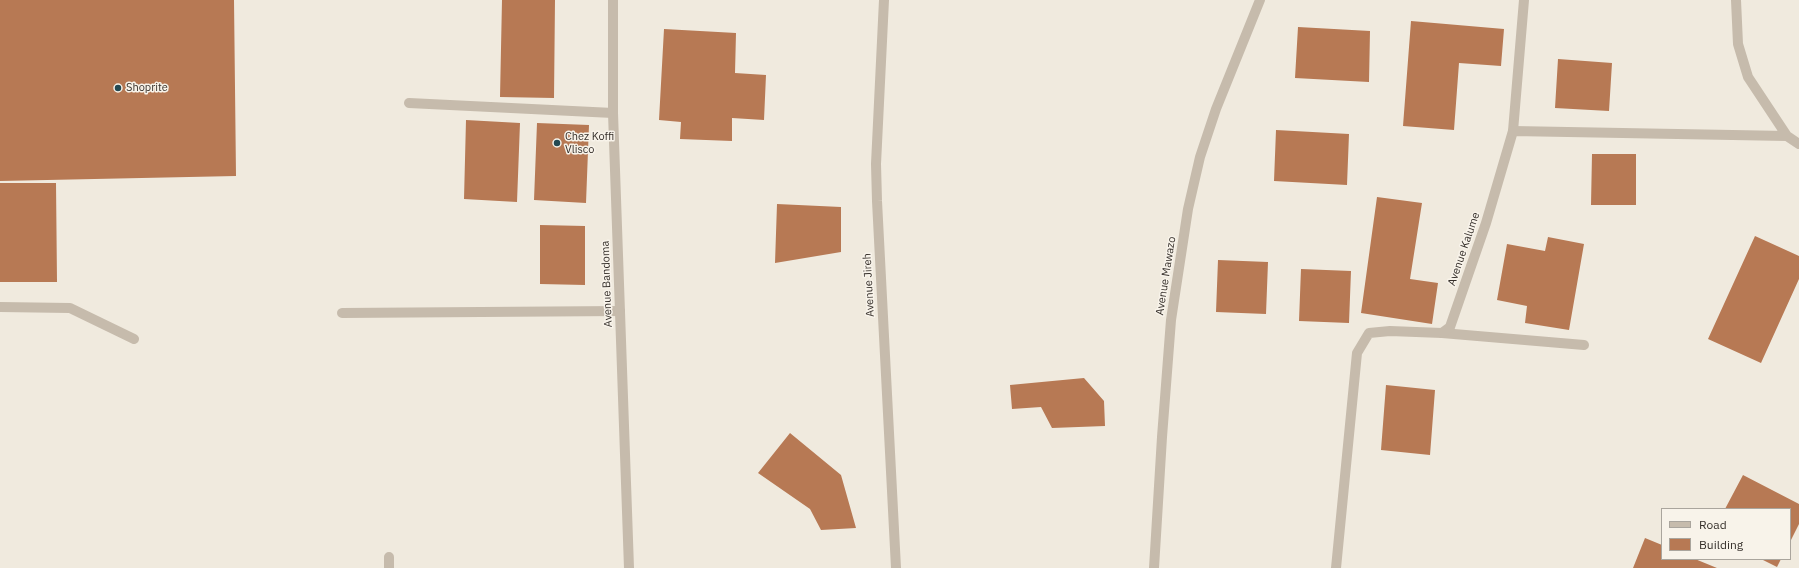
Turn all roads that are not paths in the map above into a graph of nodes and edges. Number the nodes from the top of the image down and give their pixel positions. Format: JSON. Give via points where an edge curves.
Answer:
{"nodes":[{"id":1,"x":613,"y":0,"type":"edge"},
{"id":2,"x":884,"y":0,"type":"edge"},
{"id":3,"x":1260,"y":0,"type":"edge"},
{"id":4,"x":1524,"y":0,"type":"edge"},
{"id":5,"x":1736,"y":0,"type":"edge"},
{"id":6,"x":410,"y":103,"type":"dead end"},
{"id":7,"x":613,"y":113,"type":"junction"},
{"id":8,"x":1513,"y":131,"type":"junction"},
{"id":9,"x":1787,"y":136,"type":"junction"},
{"id":10,"x":1799,"y":144,"type":"edge"},
{"id":11,"x":0,"y":307,"type":"edge"},
{"id":12,"x":620,"y":311,"type":"junction"},
{"id":13,"x":342,"y":313,"type":"dead end"},
{"id":14,"x":1442,"y":333,"type":"junction"},
{"id":15,"x":134,"y":339,"type":"dead end"},
{"id":16,"x":1584,"y":345,"type":"dead end"},
{"id":17,"x":389,"y":557,"type":"dead end"},
{"id":18,"x":389,"y":568,"type":"edge"},
{"id":19,"x":629,"y":568,"type":"edge"},
{"id":20,"x":896,"y":568,"type":"edge"},
{"id":21,"x":1154,"y":568,"type":"edge"},
{"id":22,"x":1336,"y":568,"type":"edge"}],
"edges":[{"from":1,"to":7,"type":"street","name":"Avenue Bandoma"},
{"from":2,"to":20,"type":"street","name":"Avenue Jireh","via":[[876,164]]},
{"from":3,"to":21,"type":"street","name":"Avenue Mawazo","via":[[1216,109],[1200,158],[1188,209],[1171,320]]},
{"from":4,"to":8,"type":"street","name":"Avenue Kalume"},
{"from":5,"to":9,"type":"street","via":[[1738,44],[1748,77]]},
{"from":6,"to":7,"type":"street"},
{"from":7,"to":12,"type":"street","name":"Avenue Bandoma"},
{"from":8,"to":9,"type":"street"},
{"from":8,"to":14,"type":"street","name":"Avenue Kalume","via":[[1486,223],[1450,328]]},
{"from":9,"to":10,"type":"street"},
{"from":11,"to":15,"type":"street","via":[[70,308]]},
{"from":12,"to":13,"type":"street"},
{"from":12,"to":19,"type":"street","name":"Avenue Bandoma"},
{"from":14,"to":16,"type":"street"},
{"from":14,"to":22,"type":"street","via":[[1369,333],[1357,353]]},
{"from":17,"to":18,"type":"street"}]}
